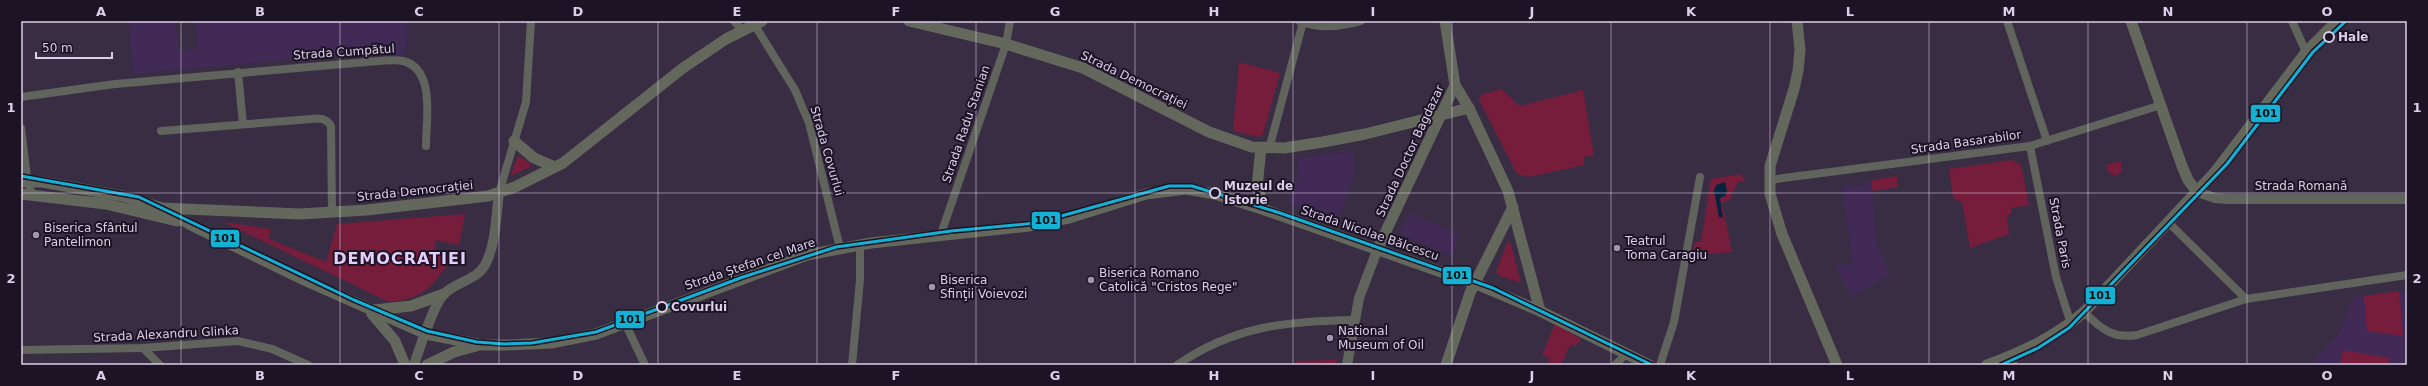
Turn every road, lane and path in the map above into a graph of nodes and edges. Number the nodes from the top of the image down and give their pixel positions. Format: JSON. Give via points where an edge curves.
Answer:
{"nodes":[{"id":1,"x":531,"y":21,"type":"edge"},
{"id":2,"x":734,"y":21,"type":"edge"},
{"id":3,"x":909,"y":21,"type":"edge"},
{"id":4,"x":1010,"y":21,"type":"edge"},
{"id":5,"x":1445,"y":21,"type":"edge"},
{"id":6,"x":1797,"y":21,"type":"edge"},
{"id":7,"x":2007,"y":21,"type":"edge"},
{"id":8,"x":2131,"y":21,"type":"edge"},
{"id":9,"x":2292,"y":21,"type":"edge"},
{"id":10,"x":2336,"y":21,"type":"edge"},
{"id":11,"x":758,"y":22,"type":"edge"},
{"id":12,"x":1301,"y":22,"type":"edge"},
{"id":13,"x":1356,"y":22,"type":"edge"},
{"id":14,"x":742,"y":30,"type":"junction"},
{"id":15,"x":1006,"y":44,"type":"junction"},
{"id":16,"x":2306,"y":52,"type":"junction"},
{"id":17,"x":238,"y":72,"type":"junction"},
{"id":18,"x":1455,"y":85,"type":"junction"},
{"id":19,"x":21,"y":97,"type":"edge"},
{"id":20,"x":2161,"y":105,"type":"junction"},
{"id":21,"x":1469,"y":108,"type":"junction"},
{"id":22,"x":1441,"y":115,"type":"junction"},
{"id":23,"x":243,"y":124,"type":"junction"},
{"id":24,"x":21,"y":128,"type":"edge"},
{"id":25,"x":161,"y":131,"type":"dead end"},
{"id":26,"x":514,"y":141,"type":"junction"},
{"id":27,"x":2047,"y":141,"type":"junction"},
{"id":28,"x":426,"y":146,"type":"dead end"},
{"id":29,"x":2030,"y":146,"type":"junction"},
{"id":30,"x":1261,"y":148,"type":"junction"},
{"id":31,"x":555,"y":167,"type":"junction"},
{"id":32,"x":1700,"y":177,"type":"dead end"},
{"id":33,"x":1769,"y":180,"type":"junction"},
{"id":34,"x":25,"y":182,"type":"edge"},
{"id":35,"x":1186,"y":189,"type":"joint"},
{"id":36,"x":2197,"y":192,"type":"junction"},
{"id":37,"x":499,"y":193,"type":"junction"},
{"id":38,"x":27,"y":195,"type":"edge"},
{"id":39,"x":2407,"y":200,"type":"edge"},
{"id":40,"x":1513,"y":207,"type":"junction"},
{"id":41,"x":162,"y":208,"type":"junction"},
{"id":42,"x":1265,"y":210,"type":"junction"},
{"id":43,"x":332,"y":213,"type":"junction"},
{"id":44,"x":2169,"y":223,"type":"junction"},
{"id":45,"x":191,"y":225,"type":"junction"},
{"id":46,"x":941,"y":234,"type":"junction"},
{"id":47,"x":860,"y":245,"type":"junction"},
{"id":48,"x":840,"y":248,"type":"junction"},
{"id":49,"x":1378,"y":248,"type":"junction"},
{"id":50,"x":2407,"y":275,"type":"edge"},
{"id":51,"x":1474,"y":284,"type":"junction"},
{"id":52,"x":444,"y":294,"type":"junction"},
{"id":53,"x":2246,"y":299,"type":"junction"},
{"id":54,"x":365,"y":309,"type":"junction"},
{"id":55,"x":1540,"y":311,"type":"junction"},
{"id":56,"x":2084,"y":312,"type":"junction"},
{"id":57,"x":1354,"y":320,"type":"junction"},
{"id":58,"x":625,"y":323,"type":"junction"},
{"id":59,"x":2071,"y":324,"type":"junction"},
{"id":60,"x":426,"y":334,"type":"junction"},
{"id":61,"x":482,"y":345,"type":"junction"},
{"id":62,"x":143,"y":348,"type":"junction"},
{"id":63,"x":21,"y":350,"type":"edge"},
{"id":64,"x":1627,"y":353,"type":"junction"},
{"id":65,"x":2013,"y":360,"type":"edge"},
{"id":66,"x":160,"y":365,"type":"edge"},
{"id":67,"x":308,"y":365,"type":"edge"},
{"id":68,"x":405,"y":365,"type":"edge"},
{"id":69,"x":414,"y":365,"type":"edge"},
{"id":70,"x":427,"y":365,"type":"edge"},
{"id":71,"x":646,"y":365,"type":"edge"},
{"id":72,"x":852,"y":365,"type":"edge"},
{"id":73,"x":1177,"y":365,"type":"edge"},
{"id":74,"x":1348,"y":365,"type":"edge"},
{"id":75,"x":1446,"y":365,"type":"edge"},
{"id":76,"x":1615,"y":365,"type":"edge"},
{"id":77,"x":1650,"y":365,"type":"edge"},
{"id":78,"x":1660,"y":365,"type":"edge"},
{"id":79,"x":1837,"y":365,"type":"edge"},
{"id":80,"x":1987,"y":365,"type":"edge"}],
"edges":[{"from":1,"to":26,"type":"street","via":[[526,102]]},
{"from":2,"to":14,"type":"street"},
{"from":3,"to":15,"type":"main road","name":"Strada Democrației"},
{"from":4,"to":15,"type":"street","name":"Strada Radu Stanian"},
{"from":5,"to":18,"type":"main road"},
{"from":6,"to":33,"type":"main road","via":[[1800,50],[1798,71],[1770,166]]},
{"from":7,"to":27,"type":"street"},
{"from":8,"to":20,"type":"main road"},
{"from":9,"to":16,"type":"street"},
{"from":10,"to":16,"type":"main road"},
{"from":11,"to":14,"type":"main road","name":"Strada Democrației"},
{"from":11,"to":48,"type":"street","name":"Strada Covurlui","via":[[795,90],[806,116]]},
{"from":12,"to":13,"type":"street","via":[[1322,26]]},
{"from":12,"to":30,"type":"street"},
{"from":14,"to":31,"type":"main road","name":"Strada Democrației","via":[[683,68]]},
{"from":15,"to":30,"type":"main road","name":"Strada Democrației","via":[[1083,68],[1209,132]]},
{"from":15,"to":46,"type":"street","name":"Strada Radu Stanian"},
{"from":16,"to":36,"type":"main road"},
{"from":17,"to":19,"type":"street","name":"Strada Cumpătul","via":[[115,84]]},
{"from":17,"to":23,"type":"street"},
{"from":17,"to":28,"type":"street","name":"Strada Cumpătul","via":[[402,60],[420,72],[424,83]]},
{"from":18,"to":21,"type":"main road"},
{"from":18,"to":22,"type":"main road","name":"Strada Doctor Bagdazar"},
{"from":20,"to":27,"type":"street","name":"Strada Basarabilor"},
{"from":20,"to":36,"type":"main road","via":[[2182,166]]},
{"from":21,"to":22,"type":"main road"},
{"from":21,"to":40,"type":"main road"},
{"from":22,"to":30,"type":"main road","via":[[1359,135],[1298,146]]},
{"from":22,"to":49,"type":"main road","name":"Strada Doctor Bagdazar"},
{"from":23,"to":25,"type":"street"},
{"from":23,"to":43,"type":"street","via":[[322,118],[328,121],[331,126]]},
{"from":24,"to":34,"type":"street"},
{"from":26,"to":31,"type":"main road","via":[[534,158]]},
{"from":26,"to":37,"type":"street"},
{"from":27,"to":29,"type":"street","name":"Strada Basarabilor"},
{"from":29,"to":33,"type":"street","name":"Strada Basarabilor"},
{"from":29,"to":59,"type":"street","name":"Strada Paris","via":[[2056,277]]},
{"from":30,"to":42,"type":"main road","via":[[1256,187]]},
{"from":31,"to":37,"type":"main road","name":"Strada Democrației"},
{"from":32,"to":78,"type":"street","via":[[1674,322]]},
{"from":33,"to":79,"type":"main road","via":[[1782,234]]},
{"from":34,"to":38,"type":"street"},
{"from":34,"to":41,"type":"main road","name":"Strada Democrației","via":[[42,182],[122,196]]},
{"from":35,"to":42,"type":"main road","name":"Strada Nicolae Bălcescu","via":[[1214,194]]},
{"from":35,"to":46,"type":"main road","name":"Strada Ștefan cel Mare","via":[[1157,192],[1069,218],[1029,226]]},
{"from":36,"to":39,"type":"street","name":"Strada Romană","via":[[2228,199]]},
{"from":36,"to":44,"type":"main road"},
{"from":37,"to":43,"type":"main road","name":"Strada Democrației","via":[[452,202]]},
{"from":37,"to":52,"type":"street","via":[[490,251],[485,264],[476,274]]},
{"from":38,"to":45,"type":"main road","via":[[122,206]]},
{"from":40,"to":51,"type":"main road"},
{"from":40,"to":55,"type":"main road"},
{"from":41,"to":43,"type":"main road","name":"Strada Democrației"},
{"from":41,"to":45,"type":"main road","name":"Strada Ștefan cel Mare"},
{"from":42,"to":49,"type":"main road","name":"Strada Nicolae Bălcescu"},
{"from":44,"to":53,"type":"street"},
{"from":44,"to":56,"type":"main road"},
{"from":45,"to":54,"type":"main road","name":"Strada Ștefan cel Mare"},
{"from":46,"to":47,"type":"main road","name":"Strada Ștefan cel Mare"},
{"from":47,"to":48,"type":"main road","name":"Strada Ștefan cel Mare"},
{"from":47,"to":72,"type":"street","via":[[860,280]]},
{"from":48,"to":58,"type":"main road","name":"Strada Ștefan cel Mare","via":[[807,255]]},
{"from":49,"to":51,"type":"main road","name":"Strada Nicolae Bălcescu"},
{"from":49,"to":57,"type":"street","name":"Strada Doctor Bagdazar","via":[[1359,298]]},
{"from":50,"to":53,"type":"street"},
{"from":51,"to":55,"type":"main road","name":"Strada Nicolae Bălcescu"},
{"from":51,"to":75,"type":"main road"},
{"from":52,"to":54,"type":"main road","via":[[420,304],[398,309]]},
{"from":52,"to":60,"type":"street"},
{"from":53,"to":56,"type":"street","via":[[2125,337],[2103,330]]},
{"from":54,"to":60,"type":"main road","name":"Strada Ștefan cel Mare"},
{"from":54,"to":68,"type":"main road","via":[[382,324],[395,341]]},
{"from":55,"to":64,"type":"main road","name":"Strada Nicolae Bălcescu"},
{"from":56,"to":59,"type":"main road"},
{"from":57,"to":73,"type":"street","via":[[1289,322],[1261,326],[1223,339]]},
{"from":57,"to":74,"type":"street","name":"Strada Doctor Bagdazar"},
{"from":58,"to":61,"type":"main road","name":"Strada Ștefan cel Mare","via":[[596,334],[551,343]]},
{"from":58,"to":71,"type":"street"},
{"from":59,"to":65,"type":"main road"},
{"from":60,"to":61,"type":"main road","name":"Strada Ștefan cel Mare"},
{"from":60,"to":69,"type":"street"},
{"from":61,"to":70,"type":"main road","via":[[454,352]]},
{"from":62,"to":63,"type":"street","name":"Strada Alexandru Glinka"},
{"from":62,"to":66,"type":"street"},
{"from":62,"to":67,"type":"street","name":"Strada Alexandru Glinka","via":[[238,341],[272,348]]},
{"from":64,"to":76,"type":"street"},
{"from":64,"to":77,"type":"main road","name":"Strada Nicolae Bălcescu"},
{"from":65,"to":80,"type":"main road"}]}
